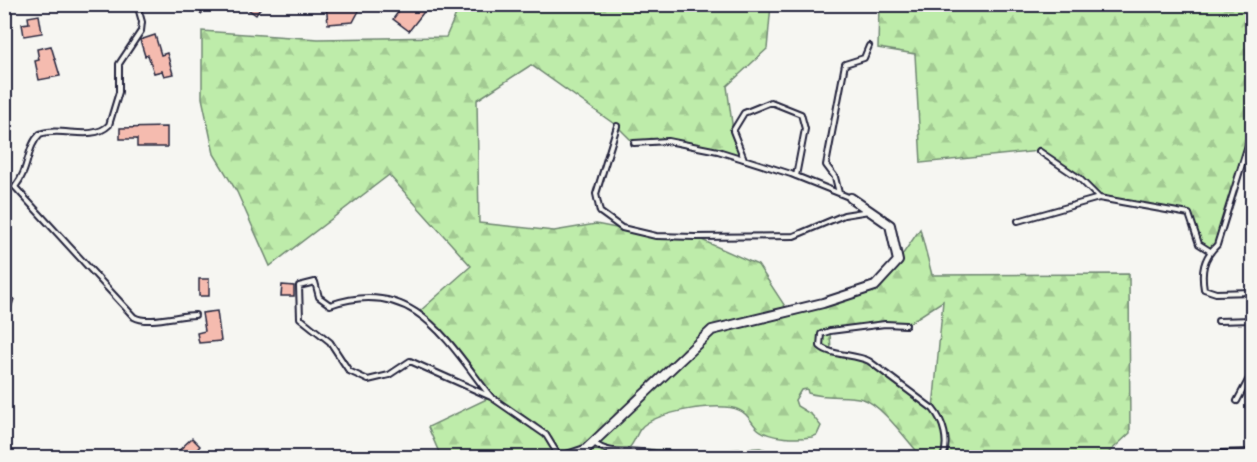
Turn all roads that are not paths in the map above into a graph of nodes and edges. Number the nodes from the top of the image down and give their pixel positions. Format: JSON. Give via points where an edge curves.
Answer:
{"nodes":[{"id":1,"x":137,"y":4,"type":"edge"},
{"id":2,"x":869,"y":46,"type":"dead end"},
{"id":3,"x":617,"y":126,"type":"dead end"},
{"id":4,"x":1252,"y":132,"type":"edge"},
{"id":5,"x":634,"y":143,"type":"dead end"},
{"id":6,"x":1039,"y":151,"type":"dead end"},
{"id":7,"x":744,"y":159,"type":"junction"},
{"id":8,"x":796,"y":176,"type":"junction"},
{"id":9,"x":840,"y":193,"type":"junction"},
{"id":10,"x":852,"y":198,"type":"joint"},
{"id":11,"x":1099,"y":198,"type":"junction"},
{"id":12,"x":870,"y":211,"type":"junction"},
{"id":13,"x":1018,"y":221,"type":"dead end"},
{"id":14,"x":1210,"y":252,"type":"junction"},
{"id":15,"x":1252,"y":292,"type":"edge"},
{"id":16,"x":195,"y":315,"type":"dead end"},
{"id":17,"x":1252,"y":320,"type":"edge"},
{"id":18,"x":1218,"y":321,"type":"dead end"},
{"id":19,"x":906,"y":325,"type":"dead end"},
{"id":20,"x":1252,"y":373,"type":"edge"},
{"id":21,"x":491,"y":397,"type":"junction"},
{"id":22,"x":1237,"y":401,"type":"dead end"},
{"id":23,"x":593,"y":442,"type":"junction"},
{"id":24,"x":1252,"y":452,"type":"edge"},
{"id":25,"x":561,"y":458,"type":"edge"},
{"id":26,"x":676,"y":458,"type":"edge"},
{"id":27,"x":943,"y":458,"type":"edge"},
{"id":28,"x":1216,"y":458,"type":"edge"}],
"edges":[{"from":1,"to":16,"type":"lane","via":[[141,31],[119,64],[119,92],[109,125],[95,133],[55,130],[40,134],[15,187],[134,316],[148,321]]},
{"from":2,"to":9,"type":"lane","via":[[864,58],[845,64],[829,142],[826,165]]},
{"from":3,"to":12,"type":"lane","via":[[596,194],[600,212],[622,228],[656,236],[794,237],[844,215]]},
{"from":4,"to":14,"type":"lane","via":[[1217,245]]},
{"from":5,"to":7,"type":"lane","via":[[668,141]]},
{"from":6,"to":11,"type":"lane","via":[[1079,178]]},
{"from":7,"to":8,"type":"lane"},
{"from":7,"to":8,"type":"lane","via":[[733,131],[744,113],[771,102],[801,114],[805,129]]},
{"from":8,"to":9,"type":"lane"},
{"from":9,"to":10,"type":"lane"},
{"from":10,"to":12,"type":"street"},
{"from":11,"to":13,"type":"lane"},
{"from":11,"to":14,"type":"lane","via":[[1189,214],[1199,244]]},
{"from":12,"to":23,"type":"street","via":[[890,225],[898,261],[876,286],[712,330]]},
{"from":14,"to":15,"type":"lane","via":[[1201,272],[1204,289],[1216,293]]},
{"from":17,"to":18,"type":"lane"},
{"from":19,"to":27,"type":"lane","via":[[830,331],[821,334],[820,346],[869,361],[933,409],[940,417],[945,436]]},
{"from":20,"to":22,"type":"lane"},
{"from":21,"to":21,"type":"lane","via":[[443,333],[419,312],[388,298],[346,299],[330,305],[319,297],[315,282],[299,286],[300,318],[330,342],[349,371],[368,380],[389,375],[410,361]]},
{"from":21,"to":25,"type":"lane","via":[[546,435]]},
{"from":23,"to":25,"type":"street","via":[[585,450]]},
{"from":23,"to":26,"type":"lane","via":[[616,452]]},
{"from":24,"to":28,"type":"lane","via":[[1222,453]]}]}
